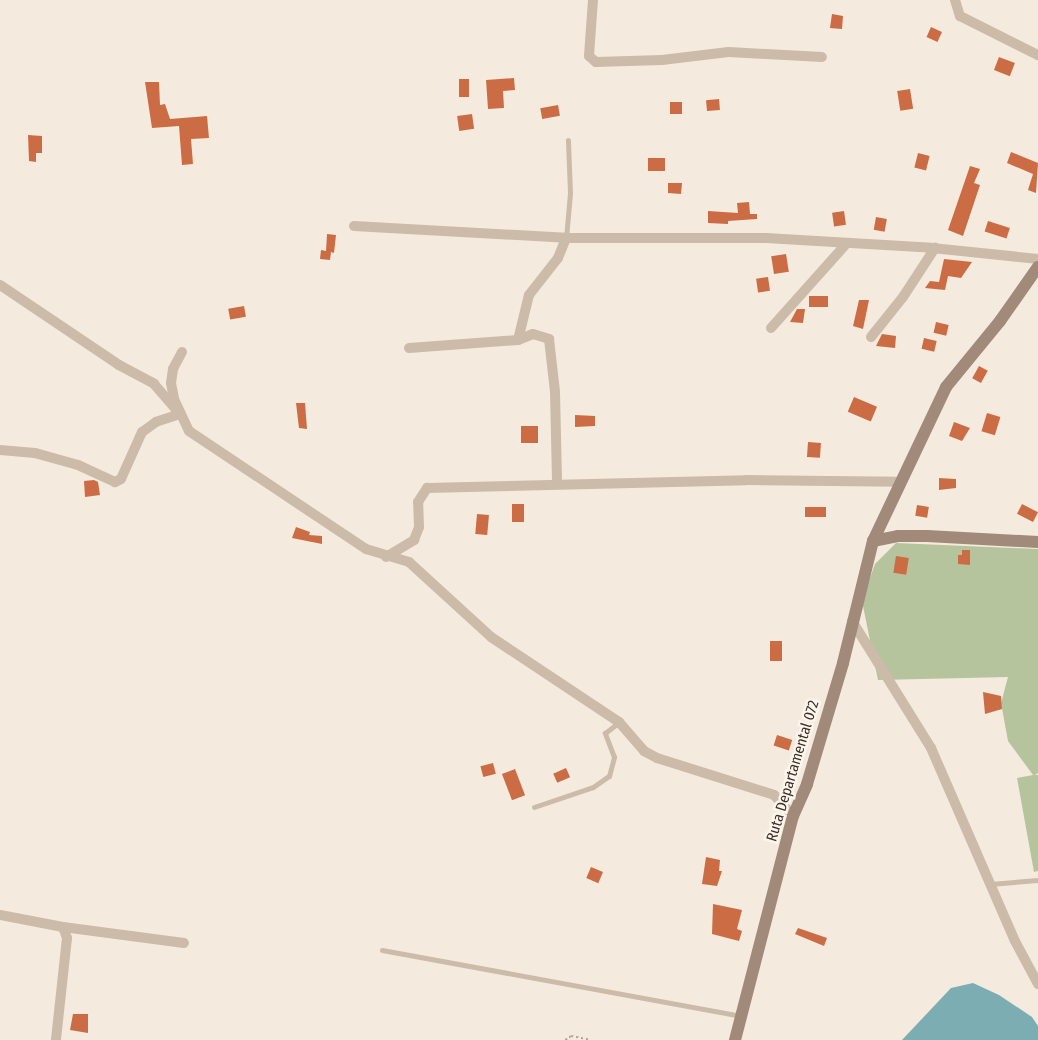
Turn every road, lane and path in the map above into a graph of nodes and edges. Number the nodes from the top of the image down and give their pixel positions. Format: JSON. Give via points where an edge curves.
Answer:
{"nodes":[{"id":1,"x":593,"y":0,"type":"edge"},
{"id":2,"x":955,"y":0,"type":"edge"},
{"id":3,"x":1038,"y":55,"type":"edge"},
{"id":4,"x":822,"y":57,"type":"dead end"},
{"id":5,"x":568,"y":140,"type":"dead end"},
{"id":6,"x":354,"y":226,"type":"dead end"},
{"id":7,"x":566,"y":238,"type":"junction"},
{"id":8,"x":846,"y":244,"type":"junction"},
{"id":9,"x":934,"y":248,"type":"junction"},
{"id":10,"x":1038,"y":259,"type":"edge"},
{"id":11,"x":1038,"y":267,"type":"edge"},
{"id":12,"x":0,"y":285,"type":"edge"},
{"id":13,"x":771,"y":328,"type":"dead end"},
{"id":14,"x":871,"y":336,"type":"dead end"},
{"id":15,"x":518,"y":340,"type":"junction"},
{"id":16,"x":409,"y":348,"type":"dead end"},
{"id":17,"x":182,"y":352,"type":"dead end"},
{"id":18,"x":180,"y":414,"type":"junction"},
{"id":19,"x":0,"y":450,"type":"edge"},
{"id":20,"x":899,"y":482,"type":"junction"},
{"id":21,"x":557,"y":483,"type":"junction"},
{"id":22,"x":873,"y":542,"type":"junction"},
{"id":23,"x":1038,"y":542,"type":"edge"},
{"id":24,"x":385,"y":557,"type":"junction"},
{"id":25,"x":852,"y":621,"type":"junction"},
{"id":26,"x":619,"y":722,"type":"junction"},
{"id":27,"x":534,"y":806,"type":"dead end"},
{"id":28,"x":793,"y":816,"type":"junction"},
{"id":29,"x":1038,"y":880,"type":"edge"},
{"id":30,"x":989,"y":884,"type":"junction"},
{"id":31,"x":0,"y":915,"type":"edge"},
{"id":32,"x":64,"y":927,"type":"junction"},
{"id":33,"x":184,"y":943,"type":"dead end"},
{"id":34,"x":382,"y":950,"type":"dead end"},
{"id":35,"x":1034,"y":968,"type":"edge"},
{"id":36,"x":1038,"y":984,"type":"edge"},
{"id":37,"x":741,"y":1016,"type":"junction"},
{"id":38,"x":56,"y":1040,"type":"edge"},
{"id":39,"x":565,"y":1040,"type":"edge"},
{"id":40,"x":591,"y":1040,"type":"edge"},
{"id":41,"x":735,"y":1040,"type":"edge"}],
"edges":[{"from":1,"to":4,"type":"street","via":[[589,56],[596,62],[662,60],[729,52]]},
{"from":2,"to":3,"type":"street","via":[[960,16]]},
{"from":5,"to":7,"type":"lane","via":[[570,193]]},
{"from":6,"to":7,"type":"street"},
{"from":7,"to":8,"type":"street","via":[[766,238]]},
{"from":7,"to":15,"type":"street","via":[[558,258],[529,295]]},
{"from":8,"to":9,"type":"street"},
{"from":8,"to":13,"type":"street"},
{"from":9,"to":10,"type":"street"},
{"from":9,"to":14,"type":"street","via":[[903,298]]},
{"from":11,"to":20,"type":"main road","name":"Ruta Departamental 072","via":[[1000,321],[946,387]]},
{"from":12,"to":18,"type":"street","via":[[119,365],[154,384]]},
{"from":15,"to":16,"type":"street"},
{"from":15,"to":21,"type":"street","via":[[533,334],[549,339],[555,392]]},
{"from":17,"to":18,"type":"street","via":[[173,368],[171,382]]},
{"from":18,"to":19,"type":"street","via":[[156,422],[142,432],[121,479],[115,482],[78,465],[36,453]]},
{"from":18,"to":24,"type":"street","via":[[189,432],[366,549]]},
{"from":20,"to":21,"type":"street"},
{"from":20,"to":22,"type":"main road","name":"Ruta Departamental 072"},
{"from":21,"to":24,"type":"street","via":[[428,488],[418,502],[419,527],[414,540]]},
{"from":22,"to":23,"type":"main road","via":[[917,536]]},
{"from":22,"to":25,"type":"main road","name":"Ruta Departamental 072"},
{"from":24,"to":26,"type":"street","via":[[409,562],[491,637]]},
{"from":25,"to":28,"type":"main road","name":"Ruta Departamental 072","via":[[807,784]]},
{"from":25,"to":30,"type":"street","via":[[932,748]]},
{"from":26,"to":27,"type":"lane","via":[[605,734],[614,757],[609,776],[593,787]]},
{"from":26,"to":28,"type":"street","via":[[644,751],[774,795]]},
{"from":28,"to":37,"type":"main road","name":"Ruta Departamental 072"},
{"from":29,"to":30,"type":"lane"},
{"from":30,"to":35,"type":"street"},
{"from":31,"to":32,"type":"street"},
{"from":32,"to":33,"type":"street"},
{"from":32,"to":38,"type":"street","via":[[67,938]]},
{"from":34,"to":37,"type":"lane"},
{"from":35,"to":36,"type":"street"},
{"from":37,"to":41,"type":"main road","name":"Ruta Departamental 072"},
{"from":39,"to":40,"type":"path","via":[[571,1036]]}]}
